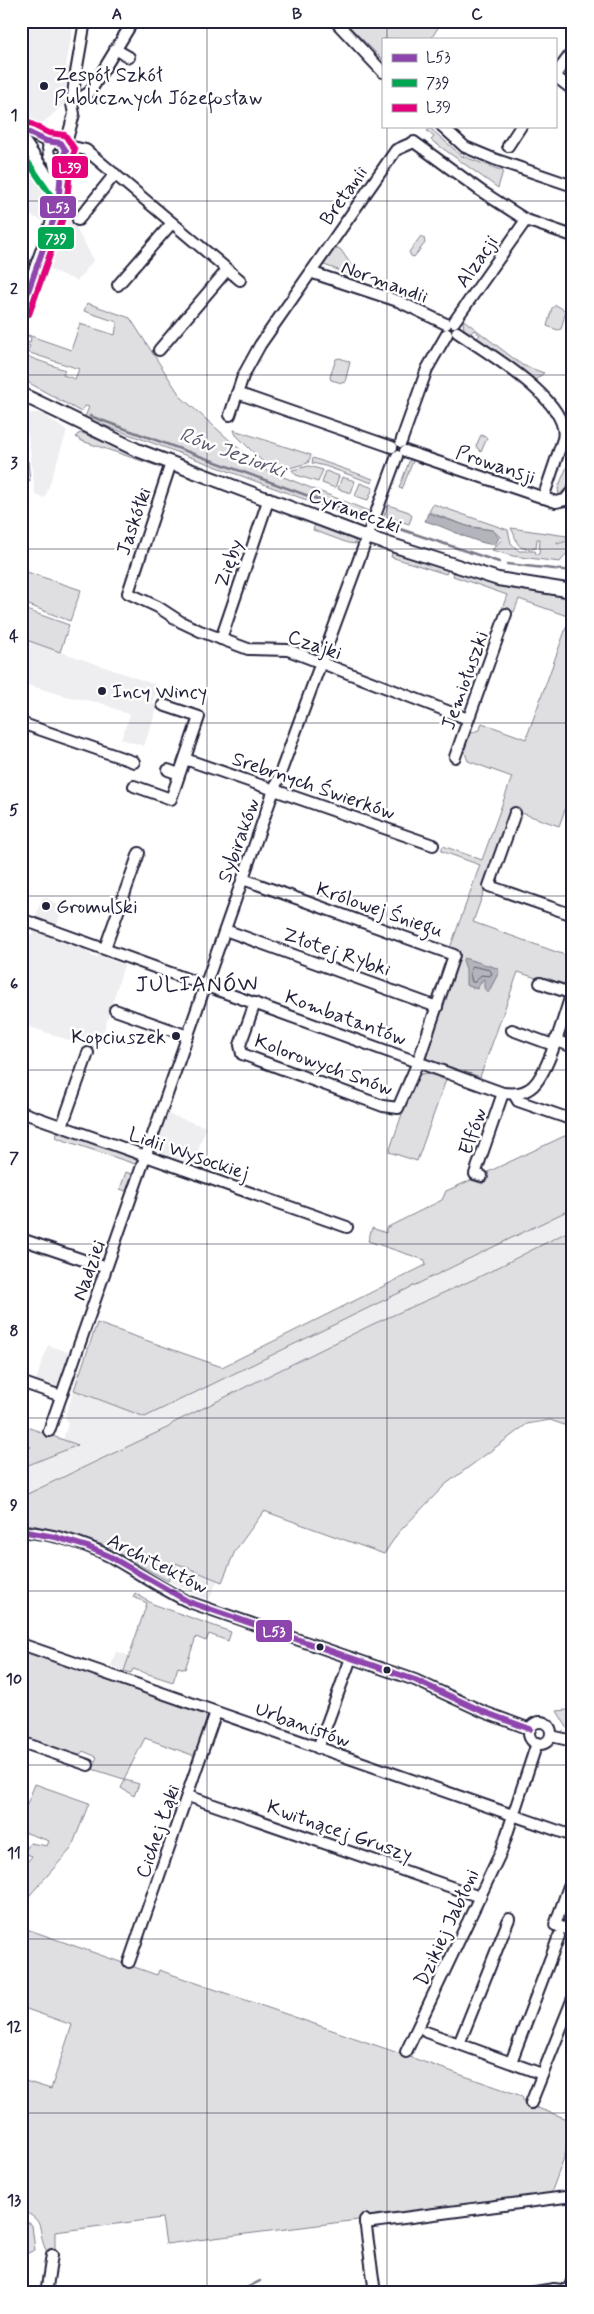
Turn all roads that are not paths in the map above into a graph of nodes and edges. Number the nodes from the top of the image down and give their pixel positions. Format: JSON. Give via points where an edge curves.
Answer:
{"nodes":[{"id":1,"x":85,"y":21,"type":"edge"},
{"id":2,"x":133,"y":21,"type":"edge"},
{"id":3,"x":335,"y":21,"type":"edge"},
{"id":4,"x":115,"y":49,"type":"junction"},
{"id":5,"x":573,"y":51,"type":"edge"},
{"id":6,"x":129,"y":57,"type":"dead end"},
{"id":7,"x":382,"y":71,"type":"edge"},
{"id":8,"x":556,"y":75,"type":"edge"},
{"id":9,"x":556,"y":77,"type":"edge"},
{"id":10,"x":573,"y":90,"type":"edge"},
{"id":11,"x":73,"y":101,"type":"junction"},
{"id":12,"x":444,"y":128,"type":"edge"},
{"id":13,"x":520,"y":128,"type":"edge"},
{"id":14,"x":22,"y":134,"type":"edge"},
{"id":15,"x":508,"y":146,"type":"dead end"},
{"id":16,"x":57,"y":150,"type":"junction"},
{"id":17,"x":115,"y":174,"type":"junction"},
{"id":18,"x":573,"y":186,"type":"edge"},
{"id":19,"x":59,"y":187,"type":"junction"},
{"id":20,"x":78,"y":220,"type":"dead end"},
{"id":21,"x":526,"y":220,"type":"junction"},
{"id":22,"x":172,"y":223,"type":"junction"},
{"id":23,"x":573,"y":236,"type":"edge"},
{"id":24,"x":227,"y":270,"type":"junction"},
{"id":25,"x":312,"y":271,"type":"junction"},
{"id":26,"x":240,"y":280,"type":"dead end"},
{"id":27,"x":118,"y":285,"type":"dead end"},
{"id":28,"x":21,"y":312,"type":"edge"},
{"id":29,"x":451,"y":328,"type":"junction"},
{"id":30,"x":159,"y":350,"type":"dead end"},
{"id":31,"x":237,"y":392,"type":"junction"},
{"id":32,"x":21,"y":394,"type":"edge"},
{"id":33,"x":230,"y":415,"type":"dead end"},
{"id":34,"x":399,"y":449,"type":"junction"},
{"id":35,"x":171,"y":463,"type":"junction"},
{"id":36,"x":21,"y":486,"type":"edge"},
{"id":37,"x":573,"y":490,"type":"edge"},
{"id":38,"x":269,"y":498,"type":"junction"},
{"id":39,"x":543,"y":498,"type":"junction"},
{"id":40,"x":21,"y":518,"type":"edge"},
{"id":41,"x":367,"y":537,"type":"junction"},
{"id":42,"x":128,"y":590,"type":"joint"},
{"id":43,"x":573,"y":591,"type":"edge"},
{"id":44,"x":506,"y":614,"type":"dead end"},
{"id":45,"x":221,"y":639,"type":"junction"},
{"id":46,"x":321,"y":664,"type":"junction"},
{"id":47,"x":163,"y":705,"type":"dead end"},
{"id":48,"x":468,"y":719,"type":"junction"},
{"id":49,"x":21,"y":723,"type":"edge"},
{"id":50,"x":455,"y":757,"type":"dead end"},
{"id":51,"x":185,"y":759,"type":"junction"},
{"id":52,"x":134,"y":762,"type":"dead end"},
{"id":53,"x":168,"y":770,"type":"dead end"},
{"id":54,"x":179,"y":774,"type":"junction"},
{"id":55,"x":134,"y":786,"type":"dead end"},
{"id":56,"x":275,"y":790,"type":"junction"},
{"id":57,"x":515,"y":813,"type":"dead end"},
{"id":58,"x":433,"y":845,"type":"dead end"},
{"id":59,"x":138,"y":853,"type":"dead end"},
{"id":60,"x":244,"y":879,"type":"junction"},
{"id":61,"x":573,"y":915,"type":"edge"},
{"id":62,"x":21,"y":919,"type":"edge"},
{"id":63,"x":225,"y":930,"type":"junction"},
{"id":64,"x":106,"y":948,"type":"junction"},
{"id":65,"x":540,"y":983,"type":"dead end"},
{"id":66,"x":205,"y":985,"type":"junction"},
{"id":67,"x":572,"y":993,"type":"edge"},
{"id":68,"x":255,"y":1003,"type":"junction"},
{"id":69,"x":437,"y":1007,"type":"junction"},
{"id":70,"x":115,"y":1010,"type":"dead end"},
{"id":71,"x":512,"y":1030,"type":"dead end"},
{"id":72,"x":188,"y":1036,"type":"junction"},
{"id":73,"x":554,"y":1043,"type":"junction"},
{"id":74,"x":573,"y":1047,"type":"edge"},
{"id":75,"x":88,"y":1053,"type":"dead end"},
{"id":76,"x":418,"y":1062,"type":"junction"},
{"id":77,"x":508,"y":1093,"type":"junction"},
{"id":78,"x":21,"y":1112,"type":"edge"},
{"id":79,"x":573,"y":1120,"type":"edge"},
{"id":80,"x":62,"y":1126,"type":"junction"},
{"id":81,"x":146,"y":1157,"type":"junction"},
{"id":82,"x":482,"y":1176,"type":"dead end"},
{"id":83,"x":347,"y":1226,"type":"dead end"},
{"id":84,"x":21,"y":1239,"type":"edge"},
{"id":85,"x":101,"y":1266,"type":"dead end"},
{"id":86,"x":21,"y":1382,"type":"edge"},
{"id":87,"x":61,"y":1396,"type":"junction"},
{"id":88,"x":49,"y":1431,"type":"dead end"},
{"id":89,"x":21,"y":1531,"type":"edge"},
{"id":90,"x":21,"y":1644,"type":"edge"},
{"id":91,"x":350,"y":1658,"type":"junction"},
{"id":92,"x":216,"y":1712,"type":"junction"},
{"id":93,"x":530,"y":1729,"type":"junction"},
{"id":94,"x":551,"y":1736,"type":"junction"},
{"id":95,"x":573,"y":1741,"type":"edge"},
{"id":96,"x":21,"y":1742,"type":"edge"},
{"id":97,"x":537,"y":1743,"type":"junction"},
{"id":98,"x":318,"y":1748,"type":"junction"},
{"id":99,"x":88,"y":1765,"type":"dead end"},
{"id":100,"x":188,"y":1796,"type":"junction"},
{"id":101,"x":514,"y":1816,"type":"junction"},
{"id":102,"x":573,"y":1836,"type":"edge"},
{"id":103,"x":569,"y":1886,"type":"dead end"},
{"id":104,"x":480,"y":1897,"type":"junction"},
{"id":105,"x":509,"y":1919,"type":"dead end"},
{"id":106,"x":573,"y":1931,"type":"edge"},
{"id":107,"x":559,"y":1936,"type":"dead end"},
{"id":108,"x":129,"y":1962,"type":"dead end"},
{"id":109,"x":573,"y":1998,"type":"edge"},
{"id":110,"x":426,"y":2032,"type":"dead end"},
{"id":111,"x":459,"y":2044,"type":"junction"},
{"id":112,"x":406,"y":2052,"type":"dead end"},
{"id":113,"x":511,"y":2062,"type":"junction"},
{"id":114,"x":542,"y":2074,"type":"junction"},
{"id":115,"x":531,"y":2103,"type":"dead end"},
{"id":116,"x":573,"y":2196,"type":"edge"},
{"id":117,"x":52,"y":2258,"type":"dead end"},
{"id":118,"x":573,"y":2278,"type":"edge"},
{"id":119,"x":568,"y":2292,"type":"edge"},
{"id":120,"x":46,"y":2293,"type":"edge"},
{"id":121,"x":375,"y":2293,"type":"edge"},
{"id":122,"x":528,"y":2293,"type":"edge"}],
"edges":[{"from":1,"to":11,"type":"street"},
{"from":2,"to":4,"type":"street"},
{"from":3,"to":7,"type":"street"},
{"from":4,"to":6,"type":"street"},
{"from":4,"to":11,"type":"street","via":[[90,92]]},
{"from":5,"to":8,"type":"street"},
{"from":9,"to":10,"type":"street"},
{"from":11,"to":16,"type":"street","via":[[74,114]]},
{"from":12,"to":18,"type":"street","via":[[465,147]]},
{"from":13,"to":15,"type":"street"},
{"from":14,"to":16,"type":"street"},
{"from":14,"to":19,"type":"street"},
{"from":16,"to":17,"type":"street","via":[[73,147],[86,150]]},
{"from":16,"to":19,"type":"street"},
{"from":17,"to":20,"type":"street"},
{"from":17,"to":22,"type":"street"},
{"from":19,"to":28,"type":"street","via":[[58,207]]},
{"from":21,"to":23,"type":"street"},
{"from":21,"to":25,"type":"street","name":"Bretanii","via":[[414,142],[396,150]]},
{"from":21,"to":29,"type":"street","name":"Alzacji"},
{"from":22,"to":24,"type":"street"},
{"from":22,"to":27,"type":"street"},
{"from":24,"to":26,"type":"street"},
{"from":24,"to":30,"type":"street"},
{"from":25,"to":29,"type":"street","name":"Normandii","via":[[398,301]]},
{"from":25,"to":31,"type":"street","name":"Bretanii","via":[[260,344]]},
{"from":29,"to":34,"type":"street","name":"Alzacji","via":[[427,369]]},
{"from":29,"to":39,"type":"street","name":"Normandii","via":[[536,389],[561,419],[564,440]]},
{"from":31,"to":33,"type":"street","name":"Bretanii"},
{"from":31,"to":34,"type":"street"},
{"from":32,"to":35,"type":"street","name":"Cyraneczki","via":[[115,440]]},
{"from":34,"to":39,"type":"street","name":"Prowansji"},
{"from":34,"to":41,"type":"street","name":"Alzacji"},
{"from":35,"to":38,"type":"street","name":"Cyraneczki"},
{"from":35,"to":42,"type":"street","name":"Jaskółki"},
{"from":36,"to":40,"type":"street"},
{"from":37,"to":39,"type":"street","name":"Prowansji","via":[[565,500],[556,502]]},
{"from":38,"to":41,"type":"street","name":"Cyraneczki"},
{"from":38,"to":45,"type":"street","name":"Zięby"},
{"from":41,"to":43,"type":"street","name":"Cyraneczki","via":[[498,579]]},
{"from":41,"to":46,"type":"street","name":"Sybiraków"},
{"from":42,"to":45,"type":"street","name":"Czajki","via":[[131,595],[181,622]]},
{"from":44,"to":48,"type":"street","name":"Jemiołuszki"},
{"from":45,"to":46,"type":"street","name":"Czajki","via":[[248,649],[288,650]]},
{"from":46,"to":48,"type":"street","name":"Czajki"},
{"from":46,"to":56,"type":"street","name":"Sybiraków"},
{"from":47,"to":51,"type":"street","via":[[199,717]]},
{"from":48,"to":50,"type":"street","name":"Jemiołuszki"},
{"from":49,"to":52,"type":"street"},
{"from":51,"to":54,"type":"street"},
{"from":51,"to":56,"type":"street","name":"Srebrnych Świerków"},
{"from":53,"to":54,"type":"street"},
{"from":54,"to":55,"type":"street","via":[[171,799]]},
{"from":56,"to":58,"type":"street","name":"Srebrnych Świerków"},
{"from":56,"to":60,"type":"street","name":"Sybiraków"},
{"from":57,"to":61,"type":"street","via":[[489,886]]},
{"from":59,"to":64,"type":"street"},
{"from":60,"to":63,"type":"street","name":"Sybiraków"},
{"from":60,"to":69,"type":"street","name":"Królowej Śniegu","via":[[453,952],[454,958]]},
{"from":62,"to":64,"type":"street","name":"Kombatantów"},
{"from":63,"to":66,"type":"street","name":"Sybiraków"},
{"from":63,"to":69,"type":"street","name":"Złotej Rybki"},
{"from":64,"to":66,"type":"street","name":"Kombatantów"},
{"from":65,"to":67,"type":"street"},
{"from":66,"to":68,"type":"street","name":"Kombatantów"},
{"from":66,"to":72,"type":"street","name":"Sybiraków"},
{"from":67,"to":73,"type":"street"},
{"from":68,"to":76,"type":"street","name":"Kombatantów"},
{"from":68,"to":76,"type":"street","name":"Kolorowych Snów","via":[[240,1045],[240,1052],[247,1057],[395,1108],[400,1107]]},
{"from":69,"to":76,"type":"street","name":"Królowej Śniegu"},
{"from":70,"to":72,"type":"street"},
{"from":71,"to":73,"type":"street"},
{"from":72,"to":81,"type":"street","name":"Sybiraków"},
{"from":73,"to":74,"type":"street"},
{"from":73,"to":77,"type":"street","via":[[540,1078],[530,1088]]},
{"from":75,"to":80,"type":"street"},
{"from":76,"to":77,"type":"street","name":"Kombatantów"},
{"from":77,"to":79,"type":"street","name":"Kombatantów","via":[[518,1101]]},
{"from":77,"to":82,"type":"street","name":"Elfów","via":[[475,1174]]},
{"from":78,"to":80,"type":"street","name":"Lidii Wysockiej"},
{"from":80,"to":81,"type":"street","name":"Lidii Wysockiej"},
{"from":81,"to":83,"type":"street","name":"Lidii Wysockiej"},
{"from":81,"to":87,"type":"street","name":"Nadziei"},
{"from":84,"to":85,"type":"street"},
{"from":86,"to":87,"type":"street"},
{"from":87,"to":88,"type":"street","name":"Nadziei"},
{"from":89,"to":91,"type":"street","name":"Architektów","via":[[47,1534],[80,1544],[189,1602]]},
{"from":90,"to":92,"type":"street","name":"Urbanistów"},
{"from":91,"to":93,"type":"street","name":"Architektów","via":[[415,1680]]},
{"from":91,"to":98,"type":"street"},
{"from":92,"to":98,"type":"street","name":"Urbanistów"},
{"from":92,"to":100,"type":"street","name":"Cichej Łąki"},
{"from":93,"to":94,"type":"street","via":[[535,1723],[543,1722],[550,1727]]},
{"from":93,"to":97,"type":"street","via":[[531,1739]]},
{"from":94,"to":95,"type":"street"},
{"from":94,"to":97,"type":"street","via":[[544,1743]]},
{"from":96,"to":99,"type":"street"},
{"from":97,"to":101,"type":"street","name":"Dzikiej Jabłoni"},
{"from":98,"to":101,"type":"street","name":"Urbanistów"},
{"from":100,"to":104,"type":"street","name":"Kwitnącej Gruszy"},
{"from":100,"to":108,"type":"street","name":"Cichej Łąki"},
{"from":101,"to":102,"type":"street","name":"Urbanistów"},
{"from":101,"to":104,"type":"street","name":"Dzikiej Jabłoni"},
{"from":103,"to":106,"type":"street","via":[[555,1925]]},
{"from":104,"to":112,"type":"street","name":"Dzikiej Jabłoni"},
{"from":105,"to":111,"type":"street"},
{"from":107,"to":113,"type":"street"},
{"from":109,"to":114,"type":"street"},
{"from":110,"to":111,"type":"street"},
{"from":111,"to":113,"type":"street"},
{"from":113,"to":114,"type":"street"},
{"from":114,"to":115,"type":"street"},
{"from":116,"to":121,"type":"street","via":[[365,2222]]},
{"from":117,"to":120,"type":"street"},
{"from":118,"to":119,"type":"street"},
{"from":119,"to":122,"type":"street","via":[[554,2289]]}]}
